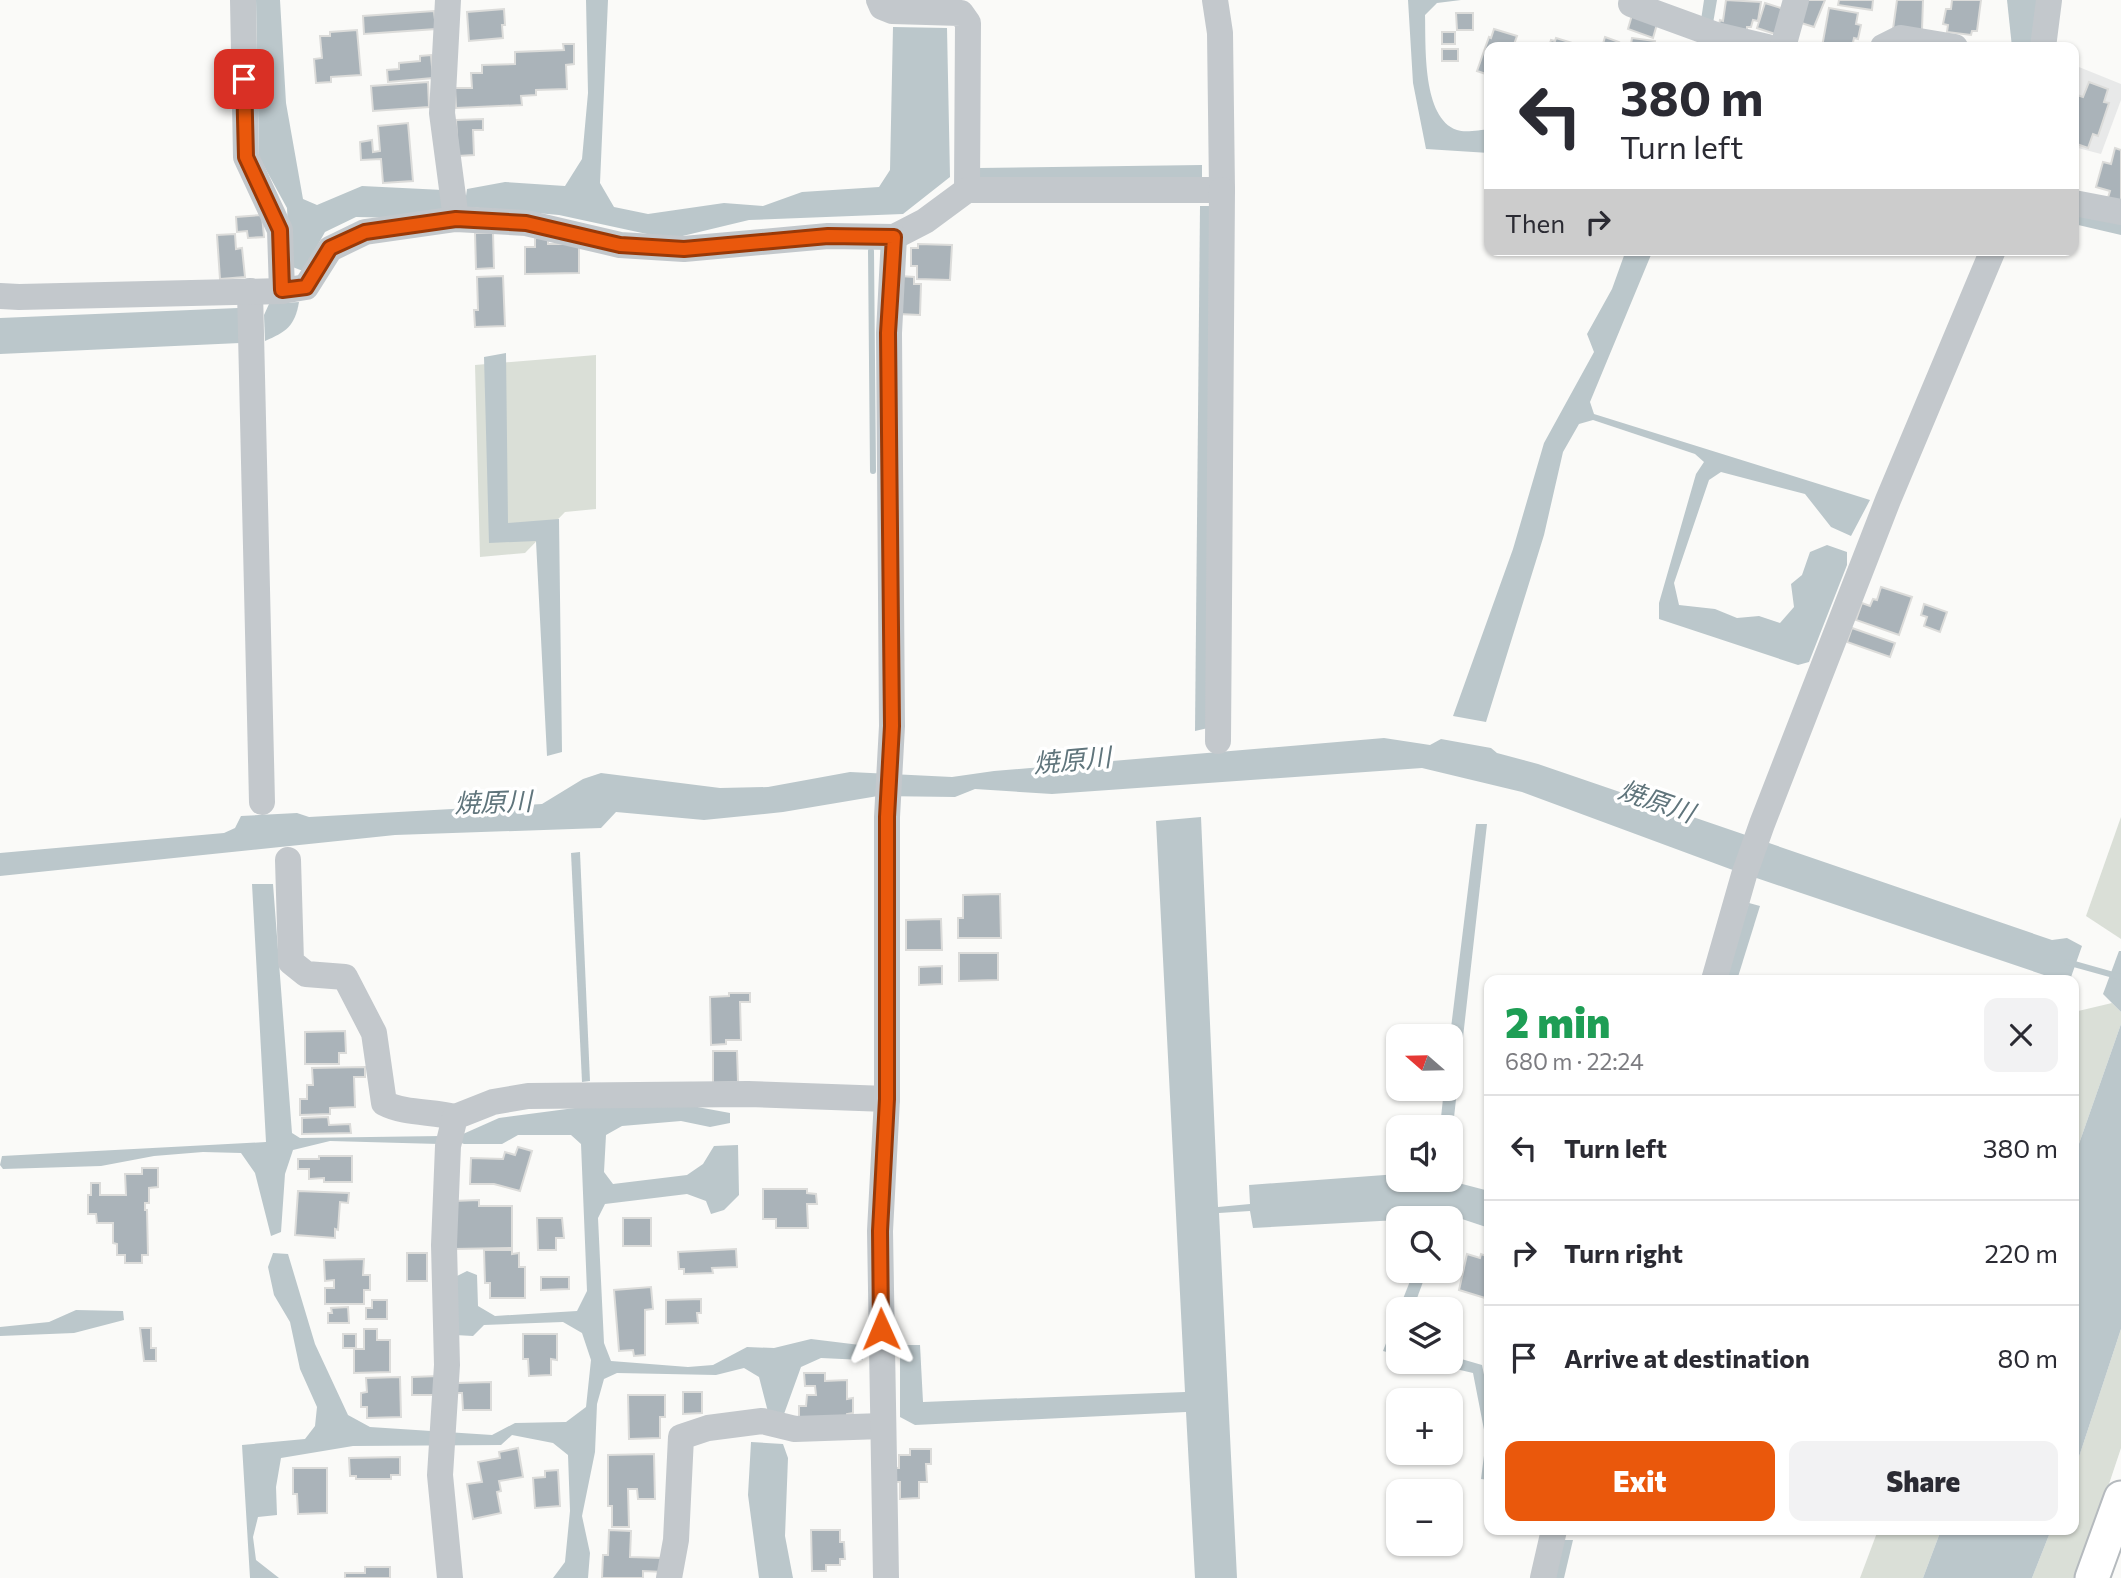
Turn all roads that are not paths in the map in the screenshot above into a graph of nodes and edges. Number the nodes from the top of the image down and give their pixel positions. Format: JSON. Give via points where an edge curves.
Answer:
{"nodes":[{"id":1,"x":243,"y":0,"type":"edge"},
{"id":2,"x":448,"y":0,"type":"edge"},
{"id":3,"x":879,"y":0,"type":"edge"},
{"id":4,"x":1215,"y":0,"type":"edge"},
{"id":5,"x":1632,"y":0,"type":"edge"},
{"id":6,"x":1796,"y":0,"type":"edge"},
{"id":7,"x":2049,"y":0,"type":"edge"},
{"id":8,"x":1749,"y":42,"type":"edge"},
{"id":9,"x":1784,"y":42,"type":"edge"},
{"id":10,"x":1892,"y":42,"type":"edge"},
{"id":11,"x":1924,"y":42,"type":"edge"},
{"id":12,"x":2044,"y":42,"type":"edge"},
{"id":13,"x":967,"y":190,"type":"junction"},
{"id":14,"x":1222,"y":190,"type":"junction"},
{"id":15,"x":2079,"y":204,"type":"edge"},
{"id":16,"x":455,"y":208,"type":"junction"},
{"id":17,"x":2121,"y":212,"type":"edge"},
{"id":18,"x":894,"y":237,"type":"junction"},
{"id":19,"x":1990,"y":256,"type":"edge"},
{"id":20,"x":282,"y":290,"type":"junction"},
{"id":21,"x":250,"y":291,"type":"junction"},
{"id":22,"x":0,"y":296,"type":"edge"},
{"id":23,"x":1218,"y":741,"type":"dead end"},
{"id":24,"x":262,"y":802,"type":"dead end"},
{"id":25,"x":288,"y":860,"type":"dead end"},
{"id":26,"x":1715,"y":975,"type":"edge"},
{"id":27,"x":887,"y":1099,"type":"junction"},
{"id":28,"x":451,"y":1132,"type":"junction"},
{"id":29,"x":882,"y":1426,"type":"junction"},
{"id":30,"x":2121,"y":1498,"type":"edge"},
{"id":31,"x":1553,"y":1535,"type":"edge"},
{"id":32,"x":450,"y":1578,"type":"edge"},
{"id":33,"x":669,"y":1578,"type":"edge"},
{"id":34,"x":886,"y":1578,"type":"edge"},
{"id":35,"x":1543,"y":1578,"type":"edge"},
{"id":36,"x":2092,"y":1578,"type":"edge"}],
"edges":[{"from":1,"to":20,"type":"street","via":[[246,157],[280,230]]},
{"from":2,"to":16,"type":"street","via":[[442,114]]},
{"from":3,"to":13,"type":"street","via":[[892,11],[961,13],[968,23]]},
{"from":4,"to":14,"type":"street","via":[[1220,33]]},
{"from":5,"to":8,"type":"street","via":[[1631,4]]},
{"from":6,"to":9,"type":"street"},
{"from":7,"to":12,"type":"street"},
{"from":10,"to":11,"type":"street","via":[[1900,38]]},
{"from":13,"to":14,"type":"street"},
{"from":13,"to":18,"type":"street"},
{"from":14,"to":23,"type":"street"},
{"from":15,"to":17,"type":"street"},
{"from":16,"to":18,"type":"street","via":[[620,245],[684,249],[828,236]]},
{"from":16,"to":20,"type":"street","via":[[365,232],[330,248],[306,287]]},
{"from":18,"to":27,"type":"street","via":[[888,333],[891,763]]},
{"from":19,"to":26,"type":"street","via":[[1888,500],[1762,824]]},
{"from":20,"to":21,"type":"street"},
{"from":21,"to":22,"type":"street"},
{"from":21,"to":24,"type":"street"},
{"from":25,"to":28,"type":"street","via":[[291,962],[306,974],[345,977],[374,1033],[384,1103],[439,1113]]},
{"from":27,"to":28,"type":"street","via":[[748,1094],[528,1096],[493,1102]]},
{"from":27,"to":29,"type":"street","via":[[880,1231]]},
{"from":28,"to":32,"type":"street","via":[[440,1475]]},
{"from":29,"to":33,"type":"street","via":[[795,1429],[762,1421],[708,1428],[681,1437],[676,1540]]},
{"from":29,"to":34,"type":"street"},
{"from":30,"to":36,"type":"main road"},
{"from":31,"to":35,"type":"street"}]}
